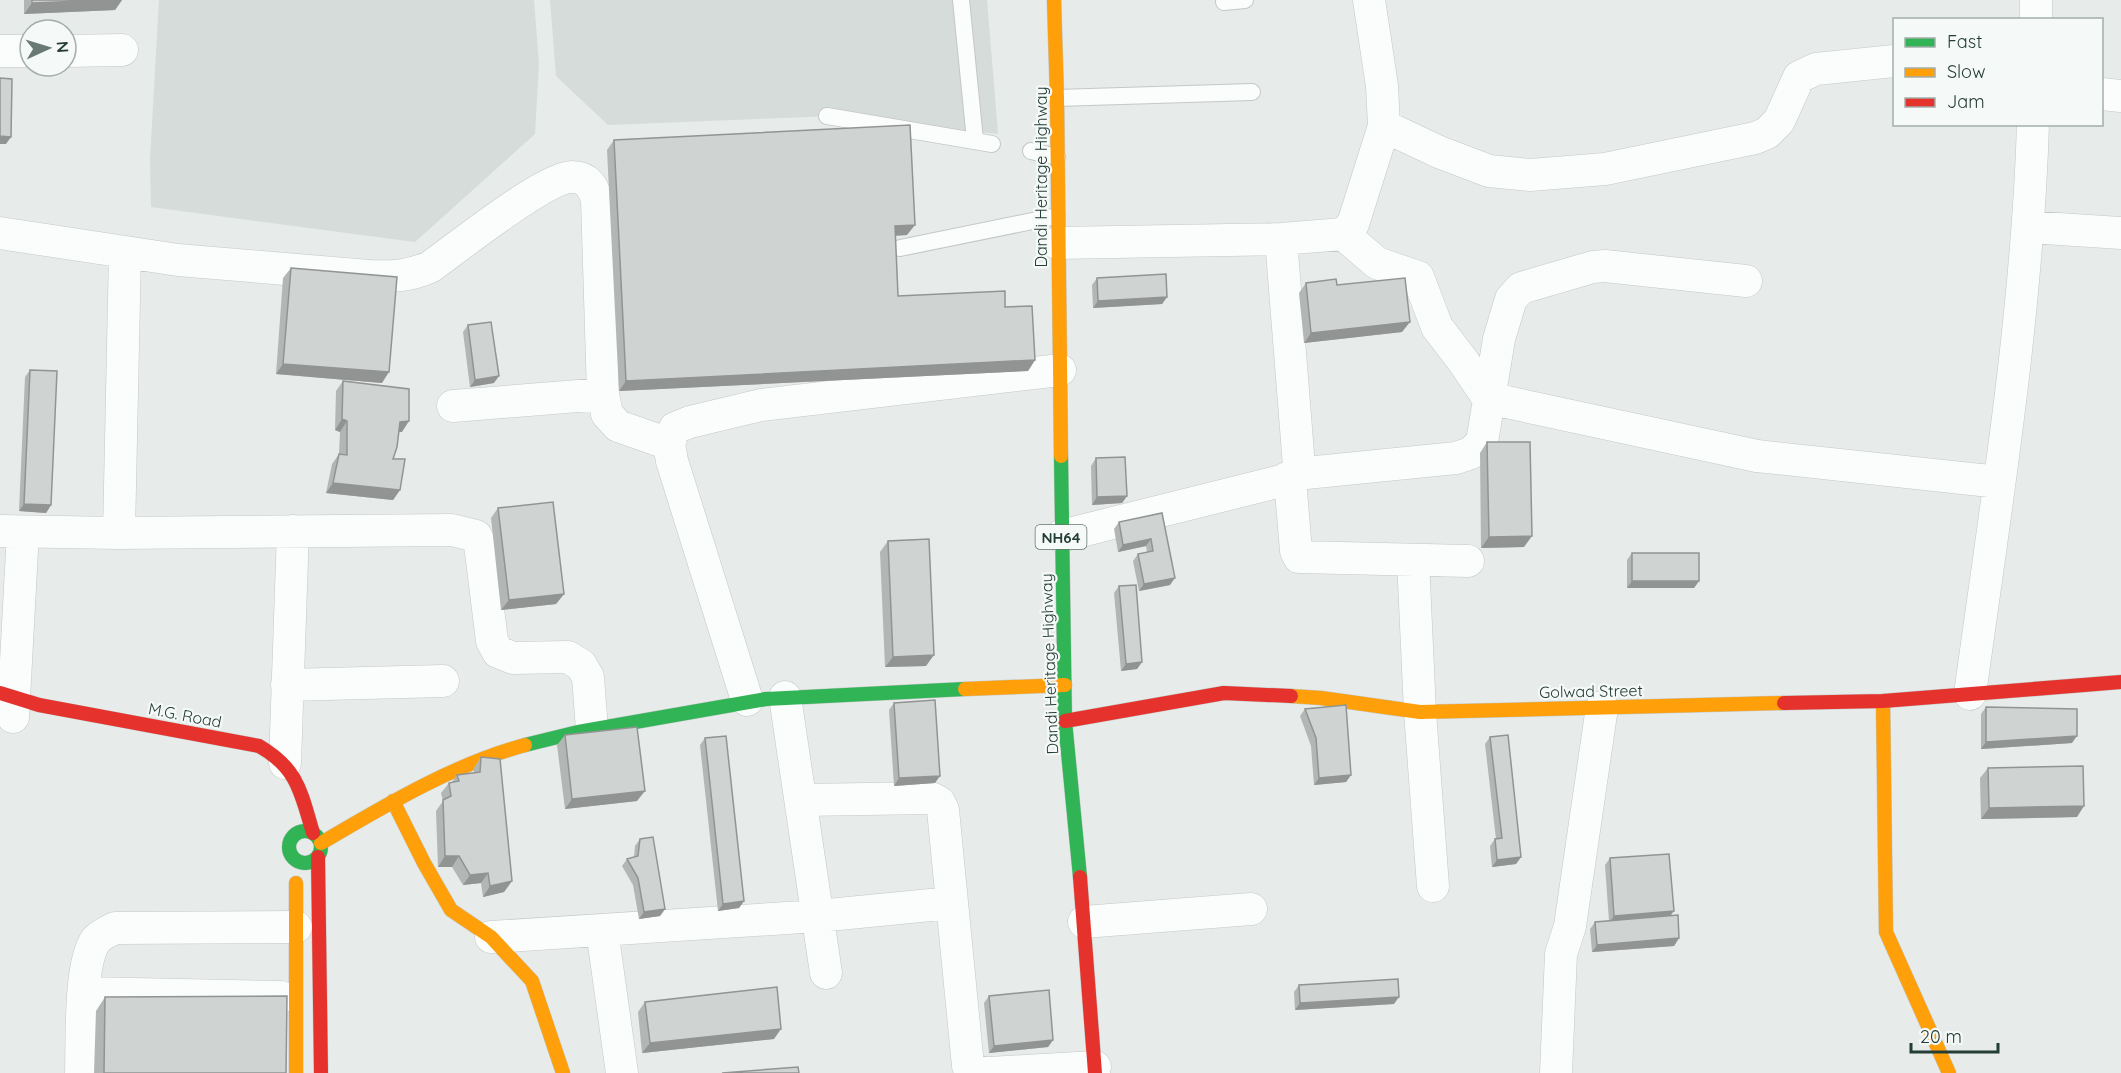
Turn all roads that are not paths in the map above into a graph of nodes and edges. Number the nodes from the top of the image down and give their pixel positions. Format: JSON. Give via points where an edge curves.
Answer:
{"nodes":[{"id":1,"x":961,"y":0,"type":"edge"},
{"id":2,"x":1054,"y":0,"type":"edge"},
{"id":3,"x":1245,"y":0,"type":"edge"},
{"id":4,"x":1369,"y":0,"type":"edge"},
{"id":5,"x":2036,"y":0,"type":"edge"},
{"id":6,"x":1224,"y":2,"type":"dead end"},
{"id":7,"x":2036,"y":18,"type":"edge"},
{"id":8,"x":122,"y":50,"type":"dead end"},
{"id":9,"x":0,"y":51,"type":"edge"},
{"id":10,"x":18,"y":51,"type":"edge"},
{"id":11,"x":78,"y":51,"type":"edge"},
{"id":12,"x":1893,"y":61,"type":"edge"},
{"id":13,"x":1252,"y":92,"type":"dead end"},
{"id":14,"x":2103,"y":94,"type":"edge"},
{"id":15,"x":2121,"y":96,"type":"edge"},
{"id":16,"x":1057,"y":98,"type":"junction"},
{"id":17,"x":827,"y":116,"type":"dead end"},
{"id":18,"x":1384,"y":126,"type":"junction"},
{"id":19,"x":2033,"y":126,"type":"edge"},
{"id":20,"x":975,"y":140,"type":"junction"},
{"id":21,"x":992,"y":144,"type":"dead end"},
{"id":22,"x":1031,"y":151,"type":"dead end"},
{"id":23,"x":1058,"y":157,"type":"junction"},
{"id":24,"x":2028,"y":227,"type":"junction"},
{"id":25,"x":1057,"y":230,"type":"junction"},
{"id":26,"x":0,"y":232,"type":"edge"},
{"id":27,"x":2121,"y":233,"type":"edge"},
{"id":28,"x":1343,"y":234,"type":"junction"},
{"id":29,"x":1281,"y":239,"type":"junction"},
{"id":30,"x":900,"y":248,"type":"edge"},
{"id":31,"x":125,"y":252,"type":"junction"},
{"id":32,"x":1746,"y":281,"type":"dead end"},
{"id":33,"x":1060,"y":370,"type":"junction"},
{"id":34,"x":603,"y":394,"type":"junction"},
{"id":35,"x":1488,"y":398,"type":"junction"},
{"id":36,"x":453,"y":406,"type":"dead end"},
{"id":37,"x":669,"y":444,"type":"junction"},
{"id":38,"x":1293,"y":476,"type":"junction"},
{"id":39,"x":2000,"y":482,"type":"junction"},
{"id":40,"x":11,"y":531,"type":"edge"},
{"id":41,"x":293,"y":531,"type":"junction"},
{"id":42,"x":119,"y":533,"type":"junction"},
{"id":43,"x":1061,"y":536,"type":"junction"},
{"id":44,"x":1413,"y":560,"type":"junction"},
{"id":45,"x":1468,"y":561,"type":"dead end"},
{"id":46,"x":443,"y":681,"type":"dead end"},
{"id":47,"x":2121,"y":682,"type":"edge"},
{"id":48,"x":287,"y":685,"type":"junction"},
{"id":49,"x":1065,"y":685,"type":"junction"},
{"id":50,"x":1970,"y":694,"type":"junction"},
{"id":51,"x":784,"y":697,"type":"junction"},
{"id":52,"x":747,"y":700,"type":"junction"},
{"id":53,"x":1883,"y":701,"type":"junction"},
{"id":54,"x":1602,"y":707,"type":"junction"},
{"id":55,"x":10,"y":708,"type":"edge"},
{"id":56,"x":1420,"y":712,"type":"junction"},
{"id":57,"x":1065,"y":721,"type":"junction"},
{"id":58,"x":592,"y":730,"type":"junction"},
{"id":59,"x":229,"y":740,"type":"junction"},
{"id":60,"x":225,"y":758,"type":"dead end"},
{"id":61,"x":285,"y":762,"type":"junction"},
{"id":62,"x":801,"y":800,"type":"junction"},
{"id":63,"x":393,"y":801,"type":"junction"},
{"id":64,"x":318,"y":844,"type":"junction"},
{"id":65,"x":296,"y":861,"type":"junction"},
{"id":66,"x":1433,"y":886,"type":"dead end"},
{"id":67,"x":951,"y":903,"type":"junction"},
{"id":68,"x":1251,"y":909,"type":"dead end"},
{"id":69,"x":818,"y":916,"type":"junction"},
{"id":70,"x":1084,"y":922,"type":"junction"},
{"id":71,"x":296,"y":927,"type":"junction"},
{"id":72,"x":602,"y":930,"type":"junction"},
{"id":73,"x":491,"y":938,"type":"junction"},
{"id":74,"x":826,"y":973,"type":"dead end"},
{"id":75,"x":84,"y":993,"type":"junction"},
{"id":76,"x":296,"y":997,"type":"junction"},
{"id":77,"x":1095,"y":1070,"type":"edge"},
{"id":78,"x":81,"y":1073,"type":"edge"},
{"id":79,"x":296,"y":1073,"type":"edge"},
{"id":80,"x":321,"y":1073,"type":"edge"},
{"id":81,"x":563,"y":1073,"type":"edge"},
{"id":82,"x":622,"y":1073,"type":"edge"},
{"id":83,"x":988,"y":1073,"type":"edge"},
{"id":84,"x":1556,"y":1073,"type":"edge"},
{"id":85,"x":1949,"y":1073,"type":"edge"}],
"edges":[{"from":1,"to":20,"type":"lane"},
{"from":2,"to":16,"type":"main road","name":"Dandi Heritage Highway","number":"NH64"},
{"from":3,"to":6,"type":"lane"},
{"from":4,"to":18,"type":"street"},
{"from":5,"to":7,"type":"street"},
{"from":8,"to":11,"type":"street"},
{"from":9,"to":10,"type":"street"},
{"from":12,"to":18,"type":"street","via":[[1816,69],[1799,77],[1779,121],[1755,138],[1605,169],[1530,175],[1489,171],[1439,153]]},
{"from":13,"to":16,"type":"lane"},
{"from":14,"to":15,"type":"street"},
{"from":16,"to":23,"type":"main road","name":"Dandi Heritage Highway","number":"NH64"},
{"from":17,"to":20,"type":"lane"},
{"from":18,"to":28,"type":"street","via":[[1353,224]]},
{"from":19,"to":24,"type":"street"},
{"from":20,"to":21,"type":"lane"},
{"from":22,"to":23,"type":"lane"},
{"from":23,"to":25,"type":"main road","name":"Dandi Heritage Highway","number":"NH64"},
{"from":24,"to":27,"type":"street"},
{"from":24,"to":39,"type":"street"},
{"from":25,"to":29,"type":"street"},
{"from":25,"to":30,"type":"lane"},
{"from":25,"to":33,"type":"main road","name":"Dandi Heritage Highway","number":"NH64"},
{"from":26,"to":31,"type":"street"},
{"from":28,"to":29,"type":"street"},
{"from":28,"to":35,"type":"street","via":[[1377,262],[1418,277],[1437,327]]},
{"from":29,"to":38,"type":"street","via":[[1299,466]]},
{"from":31,"to":34,"type":"street","via":[[178,260],[398,277],[430,267],[553,182],[572,177],[586,180],[597,200]]},
{"from":31,"to":42,"type":"street"},
{"from":32,"to":35,"type":"street","via":[[1605,266],[1521,288],[1511,299],[1504,319]]},
{"from":33,"to":37,"type":"street","via":[[761,405],[675,428]]},
{"from":33,"to":43,"type":"main road","name":"Dandi Heritage Highway","number":"NH64"},
{"from":34,"to":36,"type":"street"},
{"from":34,"to":37,"type":"street","via":[[607,414],[618,426]]},
{"from":35,"to":38,"type":"street","via":[[1482,442],[1471,453],[1456,459]]},
{"from":35,"to":39,"type":"street","via":[[1757,456]]},
{"from":37,"to":52,"type":"street"},
{"from":38,"to":43,"type":"street"},
{"from":38,"to":44,"type":"street","via":[[1299,557]]},
{"from":39,"to":50,"type":"street"},
{"from":40,"to":42,"type":"street"},
{"from":40,"to":55,"type":"street"},
{"from":41,"to":42,"type":"street"},
{"from":41,"to":48,"type":"street"},
{"from":41,"to":58,"type":"street","via":[[452,530],[477,536],[492,640],[498,652],[513,658],[568,657],[581,665],[588,677]]},
{"from":43,"to":49,"type":"main road","name":"Dandi Heritage Highway","number":"NH64"},
{"from":44,"to":45,"type":"street"},
{"from":44,"to":56,"type":"street"},
{"from":46,"to":48,"type":"street"},
{"from":47,"to":50,"type":"main road","name":"Golwad Street"},
{"from":48,"to":61,"type":"street"},
{"from":49,"to":51,"type":"main road"},
{"from":49,"to":57,"type":"main road","name":"Dandi Heritage Highway","number":"NH64"},
{"from":50,"to":53,"type":"main road","name":"Golwad Street"},
{"from":51,"to":52,"type":"main road"},
{"from":51,"to":62,"type":"street"},
{"from":52,"to":58,"type":"main road"},
{"from":53,"to":54,"type":"main road","name":"Golwad Street"},
{"from":53,"to":85,"type":"main road","via":[[1886,932]]},
{"from":54,"to":56,"type":"main road","name":"Golwad Street"},
{"from":54,"to":84,"type":"street","via":[[1570,926],[1561,954]]},
{"from":55,"to":59,"type":"main road","name":"M.G. Road","via":[[39,705]]},
{"from":56,"to":57,"type":"main road","name":"Golwad Street","via":[[1321,698],[1224,693]]},
{"from":56,"to":66,"type":"street"},
{"from":57,"to":70,"type":"main road","name":"Dandi Heritage Highway","number":"NH64"},
{"from":58,"to":63,"type":"main road","via":[[521,746]]},
{"from":59,"to":60,"type":"main road"},
{"from":59,"to":61,"type":"main road","name":"M.G. Road","via":[[258,746]]},
{"from":61,"to":64,"type":"main road","via":[[295,778]]},
{"from":62,"to":67,"type":"street","via":[[931,798],[939,802],[943,810]]},
{"from":62,"to":69,"type":"street"},
{"from":63,"to":64,"type":"main road"},
{"from":63,"to":73,"type":"main road","via":[[451,910]]},
{"from":64,"to":65,"type":"main road","via":[[312,862]]},
{"from":64,"to":65,"type":"main road","via":[[303,831],[293,829],[289,843]]},
{"from":64,"to":80,"type":"main road"},
{"from":65,"to":71,"type":"main road"},
{"from":67,"to":69,"type":"street"},
{"from":67,"to":83,"type":"street","via":[[968,1065],[974,1071]]},
{"from":68,"to":70,"type":"street"},
{"from":69,"to":72,"type":"street"},
{"from":69,"to":74,"type":"street"},
{"from":70,"to":77,"type":"main road","name":"Dandi Heritage Highway","number":"NH64"},
{"from":71,"to":75,"type":"street","via":[[115,928],[97,939],[87,958]]},
{"from":71,"to":76,"type":"main road"},
{"from":72,"to":73,"type":"street"},
{"from":72,"to":82,"type":"street"},
{"from":73,"to":81,"type":"main road","via":[[532,981]]},
{"from":75,"to":76,"type":"street"},
{"from":75,"to":78,"type":"street"},
{"from":76,"to":79,"type":"main road"},
{"from":77,"to":83,"type":"street"}]}
